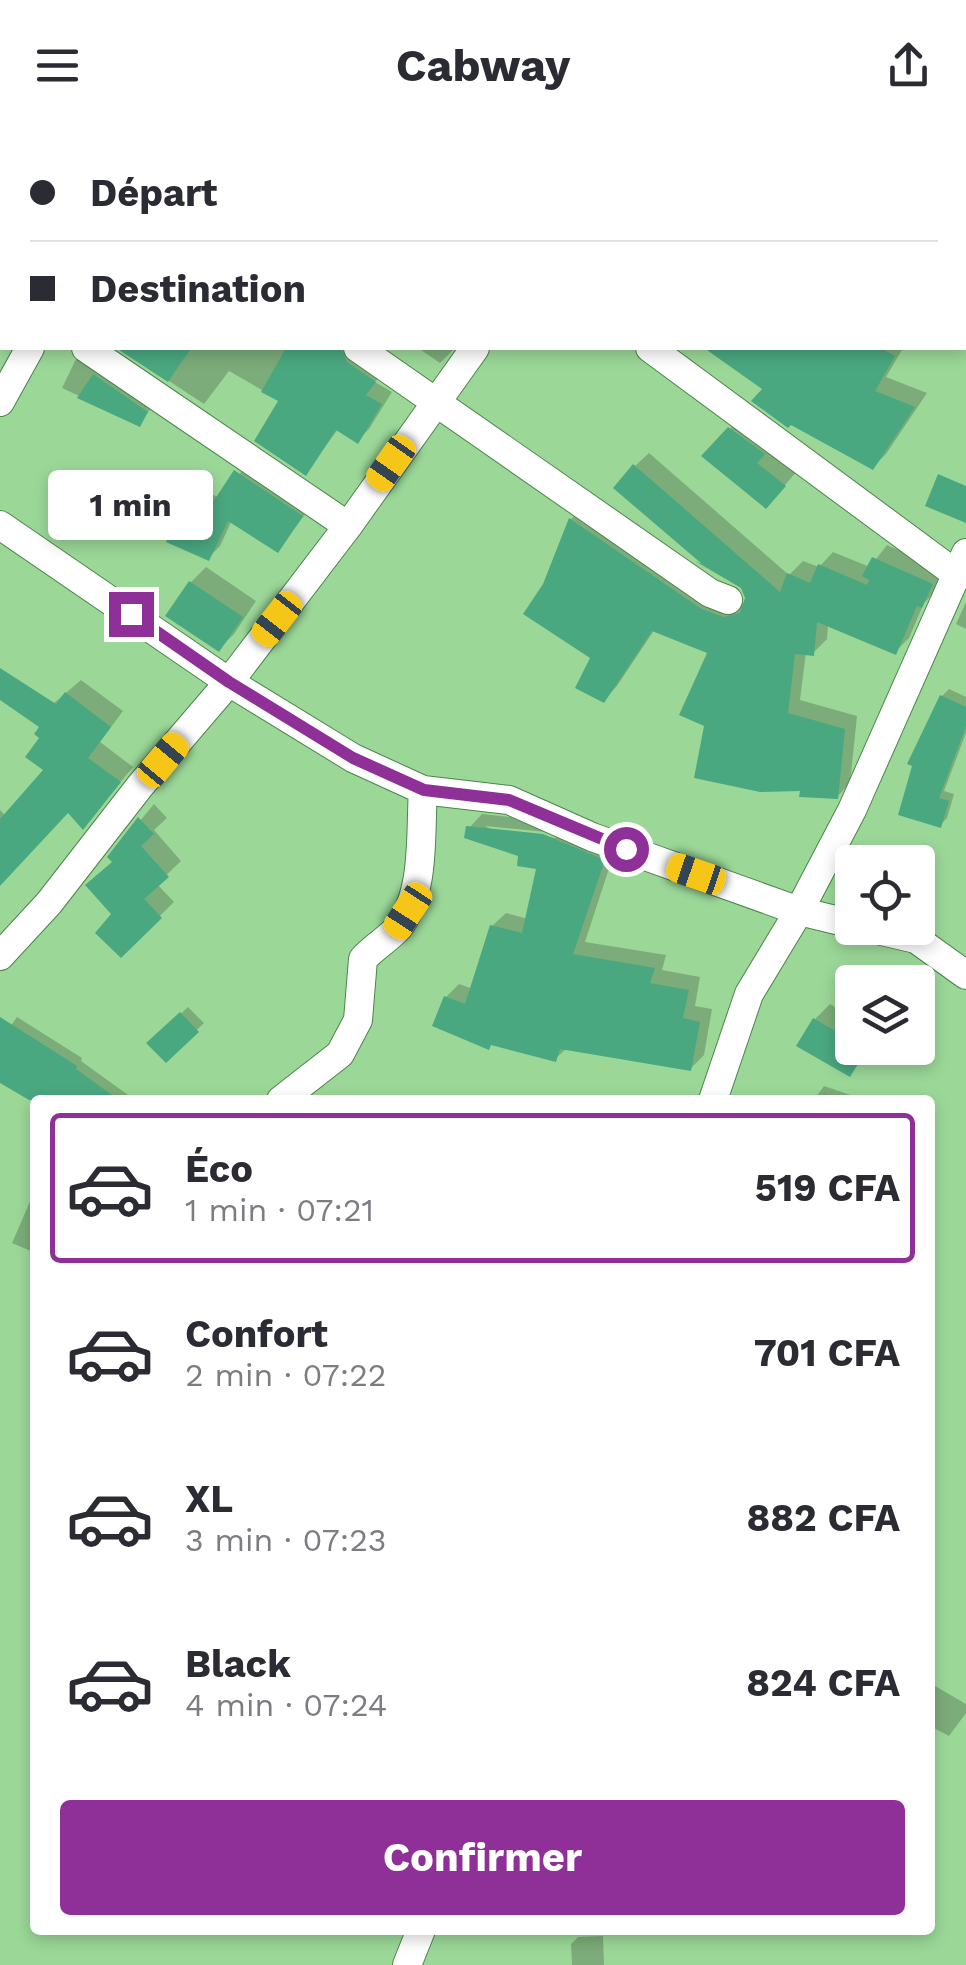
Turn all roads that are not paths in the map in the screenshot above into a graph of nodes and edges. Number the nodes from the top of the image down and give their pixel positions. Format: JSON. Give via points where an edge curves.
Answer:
{"nodes":[{"id":1,"x":29,"y":350,"type":"edge"},
{"id":2,"x":89,"y":350,"type":"edge"},
{"id":3,"x":361,"y":350,"type":"edge"},
{"id":4,"x":472,"y":350,"type":"edge"},
{"id":5,"x":653,"y":350,"type":"edge"},
{"id":6,"x":434,"y":401,"type":"junction"},
{"id":7,"x":0,"y":402,"type":"edge"},
{"id":8,"x":0,"y":525,"type":"edge"},
{"id":9,"x":348,"y":526,"type":"junction"},
{"id":10,"x":961,"y":563,"type":"edge"},
{"id":11,"x":728,"y":600,"type":"dead end"},
{"id":12,"x":229,"y":682,"type":"junction"},
{"id":13,"x":424,"y":790,"type":"junction"},
{"id":14,"x":799,"y":911,"type":"junction"},
{"id":15,"x":835,"y":920,"type":"edge"},
{"id":16,"x":925,"y":945,"type":"edge"},
{"id":17,"x":0,"y":956,"type":"edge"},
{"id":18,"x":966,"y":975,"type":"edge"},
{"id":19,"x":287,"y":1095,"type":"edge"},
{"id":20,"x":714,"y":1095,"type":"edge"},
{"id":21,"x":419,"y":1935,"type":"edge"},
{"id":22,"x":407,"y":1965,"type":"edge"}],
"edges":[{"from":1,"to":7,"type":"street"},
{"from":2,"to":9,"type":"street"},
{"from":3,"to":6,"type":"street"},
{"from":4,"to":6,"type":"street"},
{"from":5,"to":10,"type":"street"},
{"from":6,"to":9,"type":"street"},
{"from":6,"to":11,"type":"street"},
{"from":8,"to":12,"type":"street"},
{"from":9,"to":12,"type":"street"},
{"from":10,"to":14,"type":"street","via":[[852,810]]},
{"from":12,"to":13,"type":"street","via":[[353,758]]},
{"from":12,"to":17,"type":"street"},
{"from":13,"to":14,"type":"street","via":[[509,800]]},
{"from":13,"to":19,"type":"street","via":[[408,911],[362,960],[358,1020],[340,1054]]},
{"from":14,"to":15,"type":"street"},
{"from":14,"to":20,"type":"street","via":[[749,994]]},
{"from":16,"to":18,"type":"street"},
{"from":21,"to":22,"type":"street"}]}
